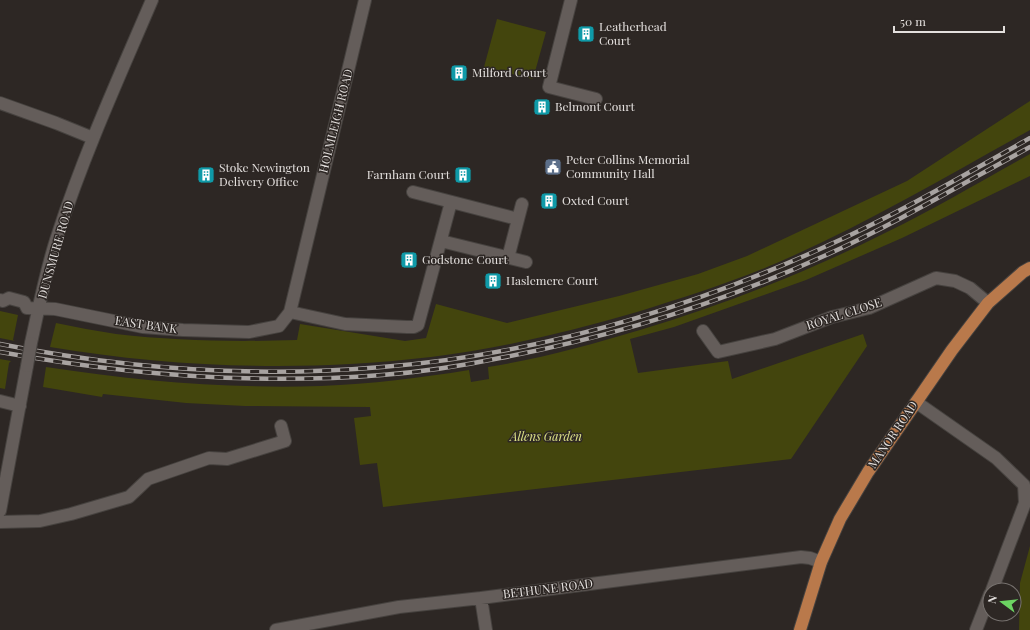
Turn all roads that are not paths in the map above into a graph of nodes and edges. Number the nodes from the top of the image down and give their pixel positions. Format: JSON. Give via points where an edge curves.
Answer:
{"nodes":[{"id":1,"x":152,"y":0,"type":"edge"},
{"id":2,"x":366,"y":0,"type":"edge"},
{"id":3,"x":571,"y":0,"type":"edge"},
{"id":4,"x":596,"y":99,"type":"dead end"},
{"id":5,"x":0,"y":103,"type":"edge"},
{"id":6,"x":93,"y":138,"type":"junction"},
{"id":7,"x":413,"y":192,"type":"dead end"},
{"id":8,"x":451,"y":202,"type":"junction"},
{"id":9,"x":522,"y":204,"type":"dead end"},
{"id":10,"x":518,"y":219,"type":"junction"},
{"id":11,"x":441,"y":241,"type":"junction"},
{"id":12,"x":508,"y":258,"type":"junction"},
{"id":13,"x":526,"y":262,"type":"dead end"},
{"id":14,"x":1030,"y":268,"type":"edge"},
{"id":15,"x":2,"y":301,"type":"edge"},
{"id":16,"x":988,"y":303,"type":"junction"},
{"id":17,"x":33,"y":308,"type":"junction"},
{"id":18,"x":290,"y":312,"type":"junction"},
{"id":19,"x":703,"y":331,"type":"dead end"},
{"id":20,"x":0,"y":401,"type":"edge"},
{"id":21,"x":916,"y":402,"type":"junction"},
{"id":22,"x":20,"y":406,"type":"junction"},
{"id":23,"x":280,"y":426,"type":"dead end"},
{"id":24,"x":0,"y":511,"type":"edge"},
{"id":25,"x":0,"y":522,"type":"edge"},
{"id":26,"x":821,"y":562,"type":"junction"},
{"id":27,"x":995,"y":582,"type":"edge"},
{"id":28,"x":481,"y":598,"type":"junction"},
{"id":29,"x":982,"y":615,"type":"edge"},
{"id":30,"x":284,"y":629,"type":"edge"},
{"id":31,"x":486,"y":630,"type":"edge"},
{"id":32,"x":800,"y":630,"type":"edge"},
{"id":33,"x":976,"y":630,"type":"edge"}],
"edges":[{"from":1,"to":6,"type":"street","name":"DUNSMURE ROAD"},
{"from":2,"to":18,"type":"street","name":"HOLMLEIGH ROAD"},
{"from":3,"to":4,"type":"street","via":[[545,86]]},
{"from":5,"to":6,"type":"street"},
{"from":6,"to":17,"type":"street","name":"DUNSMURE ROAD"},
{"from":7,"to":8,"type":"street"},
{"from":8,"to":10,"type":"street"},
{"from":8,"to":11,"type":"street"},
{"from":9,"to":10,"type":"street"},
{"from":10,"to":12,"type":"street"},
{"from":11,"to":12,"type":"street"},
{"from":11,"to":18,"type":"street","via":[[420,322],[414,327],[344,324]]},
{"from":12,"to":13,"type":"street"},
{"from":14,"to":16,"type":"main road","name":"MANOR ROAD"},
{"from":15,"to":17,"type":"street","name":"EAST BANK","via":[[8,298],[24,302]]},
{"from":16,"to":19,"type":"street","name":"ROYAL CLOSE","via":[[970,288],[955,281],[936,278],[869,308],[832,317],[775,339],[748,346],[718,352]]},
{"from":16,"to":21,"type":"main road","name":"MANOR ROAD"},
{"from":17,"to":18,"type":"street","name":"EAST BANK","via":[[55,309],[143,327],[242,332],[279,326]]},
{"from":17,"to":22,"type":"street","name":"DUNSMURE ROAD","bridge":true,"via":[[31,343]]},
{"from":20,"to":22,"type":"street"},
{"from":21,"to":26,"type":"main road","name":"MANOR ROAD","via":[[868,472],[840,519]]},
{"from":21,"to":27,"type":"street","via":[[996,458],[1024,485],[1025,503]]},
{"from":22,"to":24,"type":"street","name":"DUNSMURE ROAD"},
{"from":23,"to":25,"type":"street","via":[[285,441],[227,459],[209,458],[148,479],[129,497],[40,521]]},
{"from":26,"to":28,"type":"street","name":"BETHUNE ROAD","via":[[801,557]]},
{"from":26,"to":32,"type":"main road","name":"MANOR ROAD"},
{"from":28,"to":30,"type":"street","name":"BETHUNE ROAD","via":[[399,607]]},
{"from":28,"to":31,"type":"street"},
{"from":29,"to":33,"type":"street"}]}
